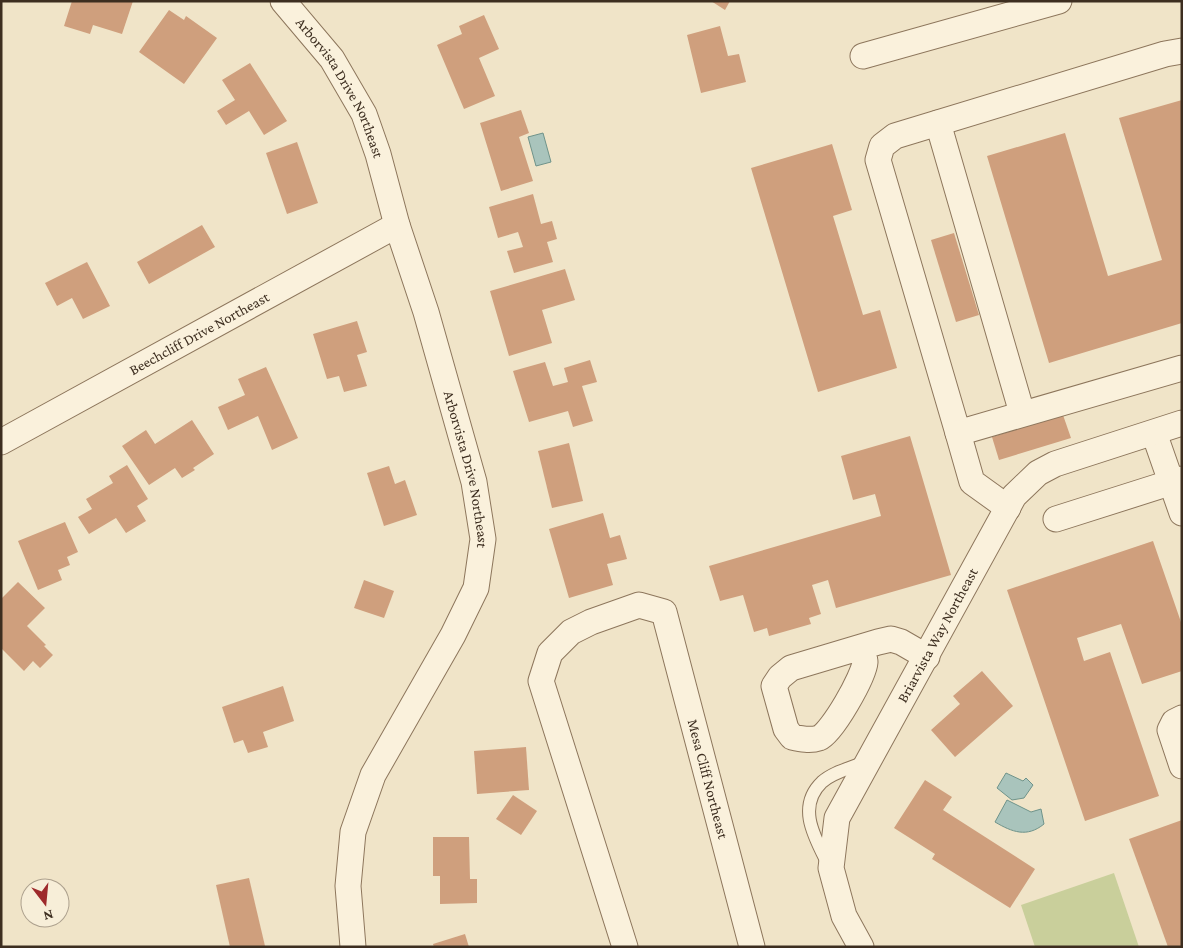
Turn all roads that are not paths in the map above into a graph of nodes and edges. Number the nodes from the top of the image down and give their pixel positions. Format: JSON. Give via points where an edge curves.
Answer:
{"nodes":[{"id":1,"x":283,"y":1,"type":"edge"},
{"id":2,"x":1059,"y":1,"type":"edge"},
{"id":3,"x":1182,"y":51,"type":"edge"},
{"id":4,"x":863,"y":56,"type":"dead end"},
{"id":5,"x":938,"y":123,"type":"junction"},
{"id":6,"x":397,"y":225,"type":"junction"},
{"id":7,"x":1182,"y":368,"type":"edge"},
{"id":8,"x":1022,"y":414,"type":"junction"},
{"id":9,"x":1182,"y":423,"type":"edge"},
{"id":10,"x":1154,"y":432,"type":"junction"},
{"id":11,"x":958,"y":433,"type":"junction"},
{"id":12,"x":1,"y":442,"type":"edge"},
{"id":13,"x":1177,"y":480,"type":"edge"},
{"id":14,"x":1008,"y":508,"type":"junction"},
{"id":15,"x":1182,"y":513,"type":"edge"},
{"id":16,"x":1056,"y":519,"type":"dead end"},
{"id":17,"x":861,"y":647,"type":"dead end"},
{"id":18,"x":927,"y":656,"type":"junction"},
{"id":19,"x":1182,"y":718,"type":"edge"},
{"id":20,"x":870,"y":761,"type":"junction"},
{"id":21,"x":1182,"y":766,"type":"edge"},
{"id":22,"x":831,"y":868,"type":"junction"},
{"id":23,"x":353,"y":947,"type":"edge"},
{"id":24,"x":625,"y":947,"type":"edge"},
{"id":25,"x":752,"y":947,"type":"edge"},
{"id":26,"x":861,"y":947,"type":"edge"}],
"edges":[{"from":1,"to":6,"type":"street","name":"Arborvista Drive Northeast","via":[[332,59],[364,114]]},
{"from":2,"to":4,"type":"street"},
{"from":3,"to":5,"type":"street"},
{"from":5,"to":8,"type":"street"},
{"from":5,"to":11,"type":"street","via":[[895,136],[882,146],[878,160]]},
{"from":6,"to":12,"type":"street","name":"Beechcliff Drive Northeast"},
{"from":6,"to":23,"type":"street","name":"Arborvista Drive Northeast","via":[[426,312],[474,482],[484,540],[476,588],[373,775],[353,832],[348,886]]},
{"from":7,"to":8,"type":"street"},
{"from":8,"to":11,"type":"street"},
{"from":9,"to":10,"type":"street","name":"Briarvista Way Northeast"},
{"from":10,"to":13,"type":"street"},
{"from":10,"to":14,"type":"street","name":"Briarvista Way Northeast","via":[[1055,464],[1038,473],[1014,496]]},
{"from":11,"to":14,"type":"street","via":[[972,482]]},
{"from":13,"to":15,"type":"street"},
{"from":13,"to":16,"type":"street"},
{"from":14,"to":18,"type":"street","name":"Briarvista Way Northeast"},
{"from":17,"to":18,"type":"street","via":[[891,638]]},
{"from":18,"to":20,"type":"street","name":"Briarvista Way Northeast"},
{"from":19,"to":21,"type":"street","via":[[1174,722],[1170,730]]},
{"from":20,"to":22,"type":"street","name":"Briarvista Way Northeast","via":[[837,818]]},
{"from":20,"to":22,"type":"lane","via":[[822,781],[812,796],[808,813],[813,833]]},
{"from":22,"to":26,"type":"street","name":"Briarvista Way Northeast","via":[[844,916]]},
{"from":24,"to":25,"type":"street","name":"Mesa Cliff Northeast","via":[[541,680],[550,652],[571,632],[590,622],[639,606],[664,612]]}]}
